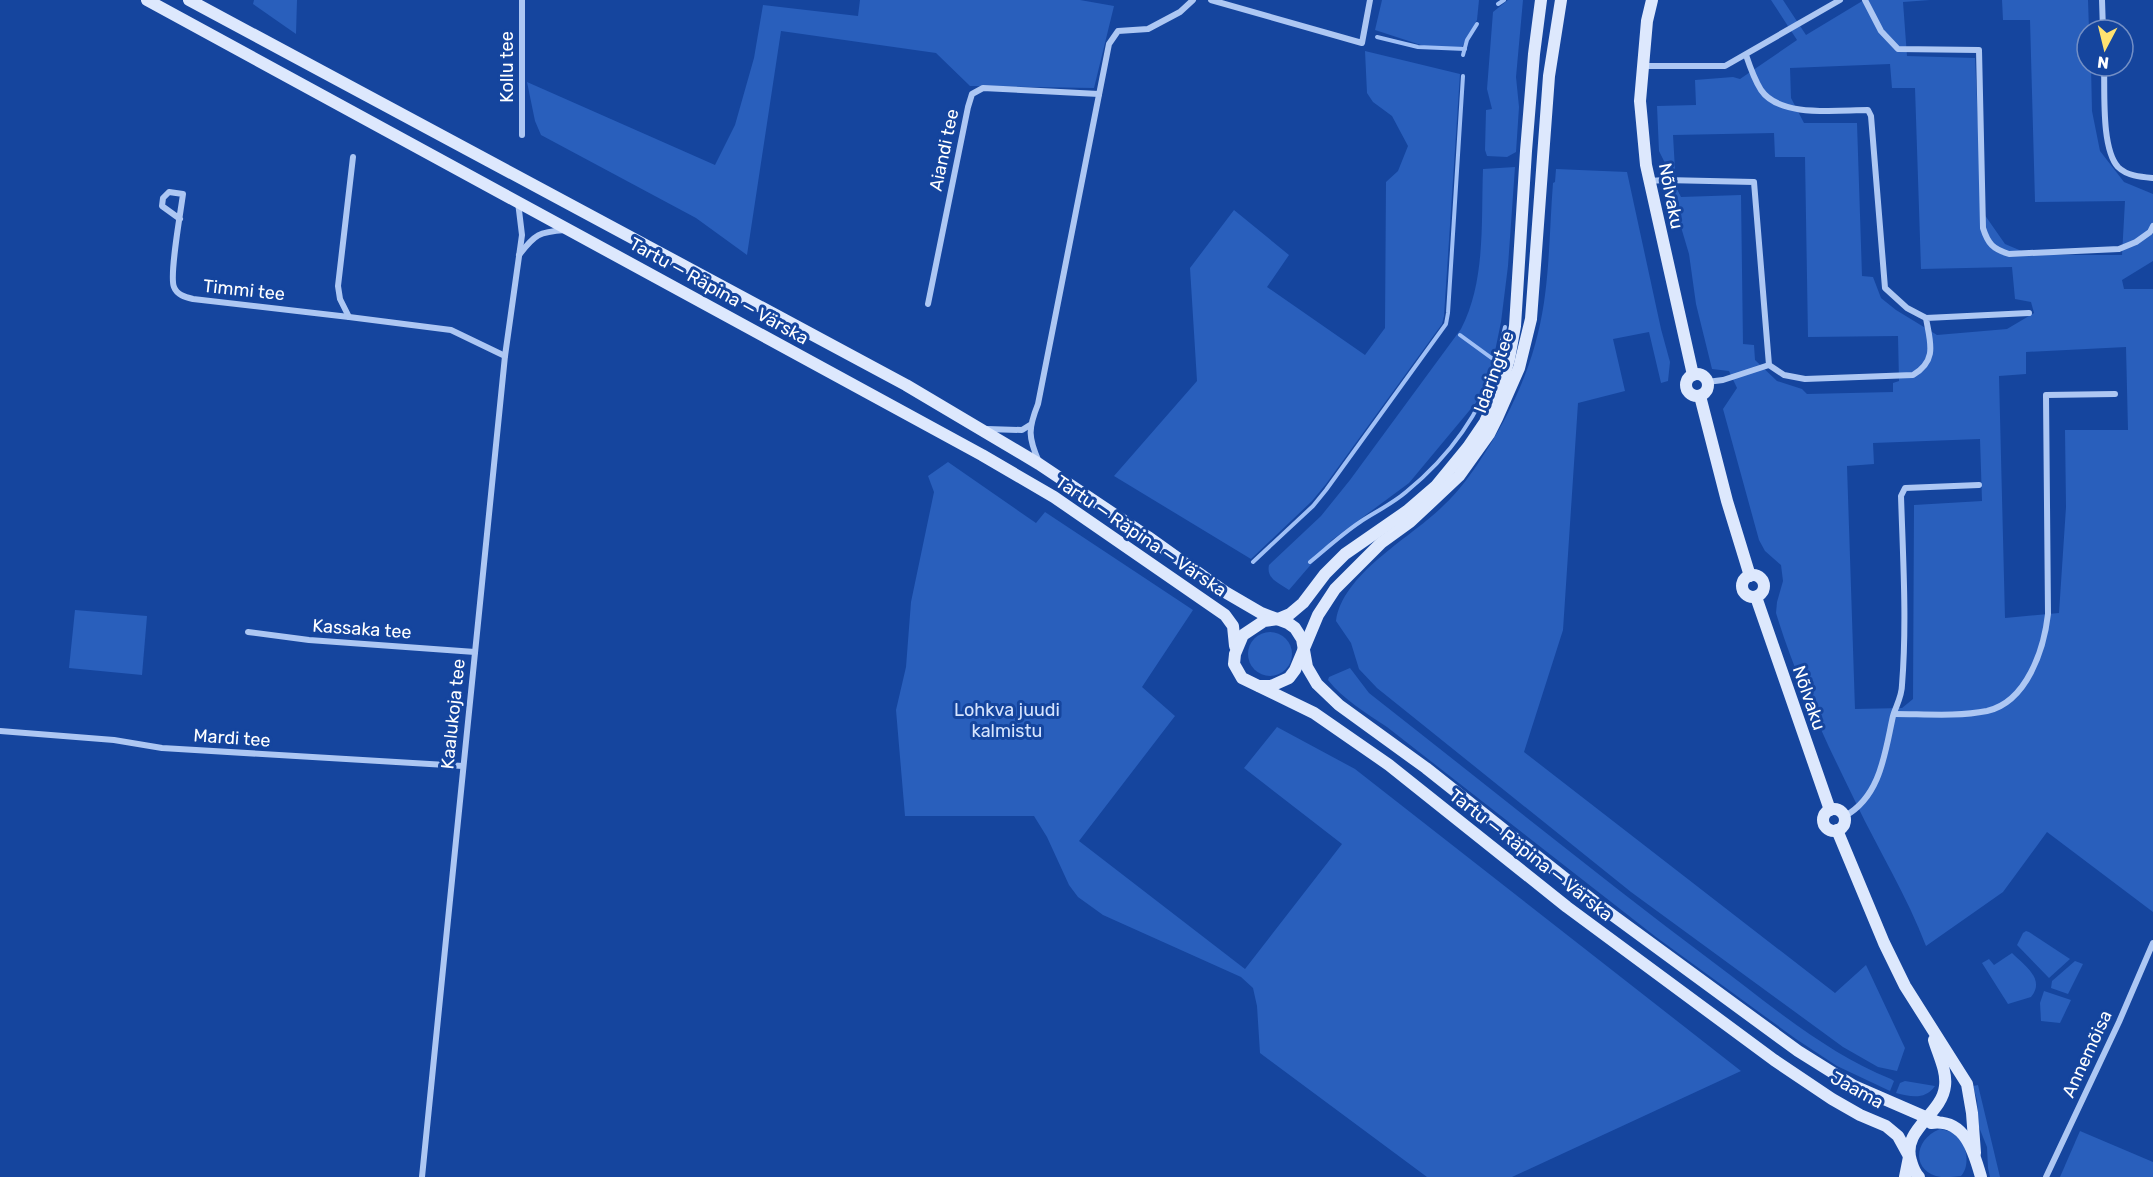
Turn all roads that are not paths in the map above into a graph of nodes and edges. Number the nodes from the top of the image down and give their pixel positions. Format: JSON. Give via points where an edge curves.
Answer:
{"nodes":[{"id":1,"x":147,"y":0,"type":"edge"},
{"id":2,"x":189,"y":0,"type":"edge"},
{"id":3,"x":522,"y":0,"type":"edge"},
{"id":4,"x":1192,"y":0,"type":"edge"},
{"id":5,"x":1211,"y":0,"type":"edge"},
{"id":6,"x":1370,"y":0,"type":"edge"},
{"id":7,"x":1541,"y":0,"type":"edge"},
{"id":8,"x":1561,"y":0,"type":"edge"},
{"id":9,"x":1644,"y":0,"type":"edge"},
{"id":10,"x":1652,"y":0,"type":"edge"},
{"id":11,"x":1840,"y":0,"type":"edge"},
{"id":12,"x":1865,"y":0,"type":"edge"},
{"id":13,"x":2102,"y":0,"type":"edge"},
{"id":14,"x":2103,"y":18,"type":"edge"},
{"id":15,"x":1647,"y":21,"type":"junction"},
{"id":16,"x":1746,"y":55,"type":"junction"},
{"id":17,"x":1643,"y":66,"type":"junction"},
{"id":18,"x":2105,"y":78,"type":"edge"},
{"id":19,"x":1099,"y":94,"type":"junction"},
{"id":20,"x":522,"y":135,"type":"dead end"},
{"id":21,"x":353,"y":157,"type":"dead end"},
{"id":22,"x":2153,"y":178,"type":"edge"},
{"id":23,"x":1649,"y":181,"type":"junction"},
{"id":24,"x":518,"y":202,"type":"junction"},
{"id":25,"x":180,"y":219,"type":"junction"},
{"id":26,"x":2153,"y":226,"type":"edge"},
{"id":27,"x":568,"y":229,"type":"junction"},
{"id":28,"x":519,"y":255,"type":"junction"},
{"id":29,"x":928,"y":304,"type":"dead end"},
{"id":30,"x":2029,"y":313,"type":"dead end"},
{"id":31,"x":349,"y":316,"type":"junction"},
{"id":32,"x":1926,"y":318,"type":"junction"},
{"id":33,"x":505,"y":356,"type":"junction"},
{"id":34,"x":1769,"y":365,"type":"junction"},
{"id":35,"x":1693,"y":375,"type":"junction"},
{"id":36,"x":1707,"y":382,"type":"junction"},
{"id":37,"x":2115,"y":393,"type":"dead end"},
{"id":38,"x":1700,"y":396,"type":"junction"},
{"id":39,"x":1029,"y":425,"type":"junction"},
{"id":40,"x":982,"y":429,"type":"junction"},
{"id":41,"x":1039,"y":464,"type":"junction"},
{"id":42,"x":1979,"y":485,"type":"dead end"},
{"id":43,"x":1278,"y":619,"type":"junction"},
{"id":44,"x":248,"y":632,"type":"dead end"},
{"id":45,"x":1303,"y":648,"type":"junction"},
{"id":46,"x":475,"y":652,"type":"junction"},
{"id":47,"x":1235,"y":654,"type":"junction"},
{"id":48,"x":1255,"y":686,"type":"junction"},
{"id":49,"x":1894,"y":714,"type":"junction"},
{"id":50,"x":0,"y":731,"type":"edge"},
{"id":51,"x":463,"y":766,"type":"junction"},
{"id":52,"x":1830,"y":810,"type":"junction"},
{"id":53,"x":1845,"y":816,"type":"junction"},
{"id":54,"x":1837,"y":830,"type":"junction"},
{"id":55,"x":2153,"y":943,"type":"edge"},
{"id":56,"x":1931,"y":1031,"type":"junction"},
{"id":57,"x":1798,"y":1051,"type":"joint"},
{"id":58,"x":1778,"y":1063,"type":"joint"},
{"id":59,"x":1933,"y":1120,"type":"junction"},
{"id":60,"x":1910,"y":1156,"type":"junction"},
{"id":61,"x":1976,"y":1157,"type":"junction"},
{"id":62,"x":422,"y":1177,"type":"edge"},
{"id":63,"x":1905,"y":1177,"type":"edge"},
{"id":64,"x":1919,"y":1177,"type":"edge"},
{"id":65,"x":1969,"y":1177,"type":"edge"},
{"id":66,"x":1981,"y":1177,"type":"edge"},
{"id":67,"x":2046,"y":1177,"type":"edge"}],
"edges":[{"from":1,"to":24,"type":"main road","name":"Tartu — Räpina — Värska"},
{"from":2,"to":40,"type":"main road","name":"Tartu — Räpina — Värska"},
{"from":3,"to":20,"type":"street","name":"Kollu tee"},
{"from":4,"to":19,"type":"street","via":[[1180,12],[1148,29],[1118,31],[1109,44]]},
{"from":5,"to":6,"type":"street","via":[[1362,43]]},
{"from":7,"to":43,"type":"main road","name":"Idaringtee","via":[[1515,326],[1501,386],[1485,422],[1436,486],[1345,555],[1324,574],[1303,603]]},
{"from":8,"to":45,"type":"main road","name":"Idaringtee","via":[[1549,76],[1531,319],[1518,368],[1490,434],[1459,476],[1381,543],[1335,589]]},
{"from":9,"to":15,"type":"main road","name":"Nõlvaku"},
{"from":10,"to":15,"type":"main road","name":"Nõlvaku"},
{"from":11,"to":16,"type":"street"},
{"from":12,"to":26,"type":"street","via":[[1881,32],[1898,49],[1978,51],[1983,228],[1988,243],[1996,250],[2009,254],[2119,249],[2136,242]]},
{"from":13,"to":14,"type":"street"},
{"from":15,"to":17,"type":"main road","name":"Nõlvaku"},
{"from":16,"to":17,"type":"street","via":[[1725,66]]},
{"from":16,"to":32,"type":"street","via":[[1762,92],[1778,105],[1812,110],[1868,110],[1885,288],[1907,308]]},
{"from":17,"to":23,"type":"main road","name":"Nõlvaku","via":[[1640,101]]},
{"from":18,"to":22,"type":"street","via":[[2111,154],[2118,167],[2131,175]]},
{"from":19,"to":29,"type":"street","name":"Aiandi tee","via":[[983,88],[972,94]]},
{"from":19,"to":39,"type":"street","via":[[1038,404]]},
{"from":21,"to":31,"type":"street","via":[[338,286]]},
{"from":23,"to":34,"type":"street","via":[[1754,182]]},
{"from":23,"to":35,"type":"main road","name":"Nõlvaku"},
{"from":24,"to":27,"type":"main road","name":"Tartu — Räpina — Värska"},
{"from":24,"to":28,"type":"street","name":"Kaalukoja tee","via":[[522,226]]},
{"from":25,"to":25,"type":"street","name":"Timmi tee","via":[[183,194],[169,192],[162,206]]},
{"from":25,"to":31,"type":"street","name":"Timmi tee","via":[[172,278],[181,296]]},
{"from":27,"to":28,"type":"street","via":[[540,232]]},
{"from":27,"to":47,"type":"main road","name":"Tartu — Räpina — Värska","via":[[1054,497],[1225,615],[1233,627]]},
{"from":28,"to":33,"type":"street","name":"Kaalukoja tee"},
{"from":30,"to":32,"type":"street"},
{"from":31,"to":33,"type":"street","name":"Timmi tee","via":[[451,330]]},
{"from":32,"to":34,"type":"street","via":[[1930,354],[1925,366],[1913,375],[1805,380],[1784,375]]},
{"from":33,"to":46,"type":"street","name":"Kaalukoja tee"},
{"from":34,"to":36,"type":"street"},
{"from":35,"to":36,"type":"main road","via":[[1703,376]]},
{"from":35,"to":38,"type":"main road","name":"Nõlvaku","via":[[1686,383],[1687,390]]},
{"from":36,"to":38,"type":"main road","via":[[1707,389]]},
{"from":37,"to":49,"type":"street","via":[[2046,396],[2048,614],[2045,640],[2029,677],[2005,702],[1988,711]]},
{"from":38,"to":52,"type":"main road","name":"Nõlvaku","via":[[1750,576],[1743,583],[1743,590],[1756,597]]},
{"from":39,"to":40,"type":"street","via":[[1022,430]]},
{"from":39,"to":41,"type":"street"},
{"from":40,"to":41,"type":"main road","name":"Tartu — Räpina — Värska"},
{"from":41,"to":43,"type":"main road","name":"Tartu — Räpina — Värska","via":[[1225,592]]},
{"from":42,"to":49,"type":"street","via":[[1905,488],[1901,496],[1902,688]]},
{"from":43,"to":45,"type":"main road","via":[[1295,628]]},
{"from":43,"to":47,"type":"main road","via":[[1264,621],[1243,635]]},
{"from":44,"to":46,"type":"street","name":"Kassaka tee"},
{"from":45,"to":48,"type":"main road","via":[[1289,678],[1271,686]]},
{"from":45,"to":57,"type":"main road","name":"Tartu — Räpina — Värska","via":[[1307,667],[1317,684],[1339,705],[1426,768],[1596,903]]},
{"from":46,"to":51,"type":"street","name":"Kaalukoja tee"},
{"from":47,"to":48,"type":"main road","via":[[1239,675]]},
{"from":48,"to":58,"type":"main road","name":"Tartu — Räpina — Värska","via":[[1314,713],[1379,759],[1567,907]]},
{"from":49,"to":53,"type":"street","via":[[1884,761],[1872,789],[1857,809]]},
{"from":50,"to":51,"type":"street","name":"Mardi tee","via":[[162,748]]},
{"from":51,"to":62,"type":"street","name":"Kaalukoja tee"},
{"from":52,"to":53,"type":"main road","via":[[1839,810]]},
{"from":52,"to":54,"type":"main road","name":"Nõlvaku","via":[[1825,814],[1824,824]]},
{"from":53,"to":54,"type":"main road","via":[[1845,823]]},
{"from":54,"to":56,"type":"main road","name":"Nõlvaku","via":[[1884,943]]},
{"from":55,"to":67,"type":"street","name":"Annemõisa"},
{"from":56,"to":59,"type":"main road","name":"Nõlvaku","via":[[1945,1085]]},
{"from":56,"to":61,"type":"main road","name":"Nõlvaku","via":[[1967,1084]]},
{"from":57,"to":59,"type":"main road","name":"Jaama","via":[[1854,1086]]},
{"from":58,"to":60,"type":"main road","name":"Jaama","via":[[1860,1116],[1887,1126]]},
{"from":59,"to":60,"type":"main road","name":"Nõlvaku","via":[[1914,1134]]},
{"from":59,"to":61,"type":"main road","name":"Jaama","via":[[1961,1131]]},
{"from":60,"to":63,"type":"main road"},
{"from":60,"to":64,"type":"main road","name":"Jaama","via":[[1914,1173]]},
{"from":61,"to":65,"type":"main road"},
{"from":61,"to":66,"type":"main road"}]}
